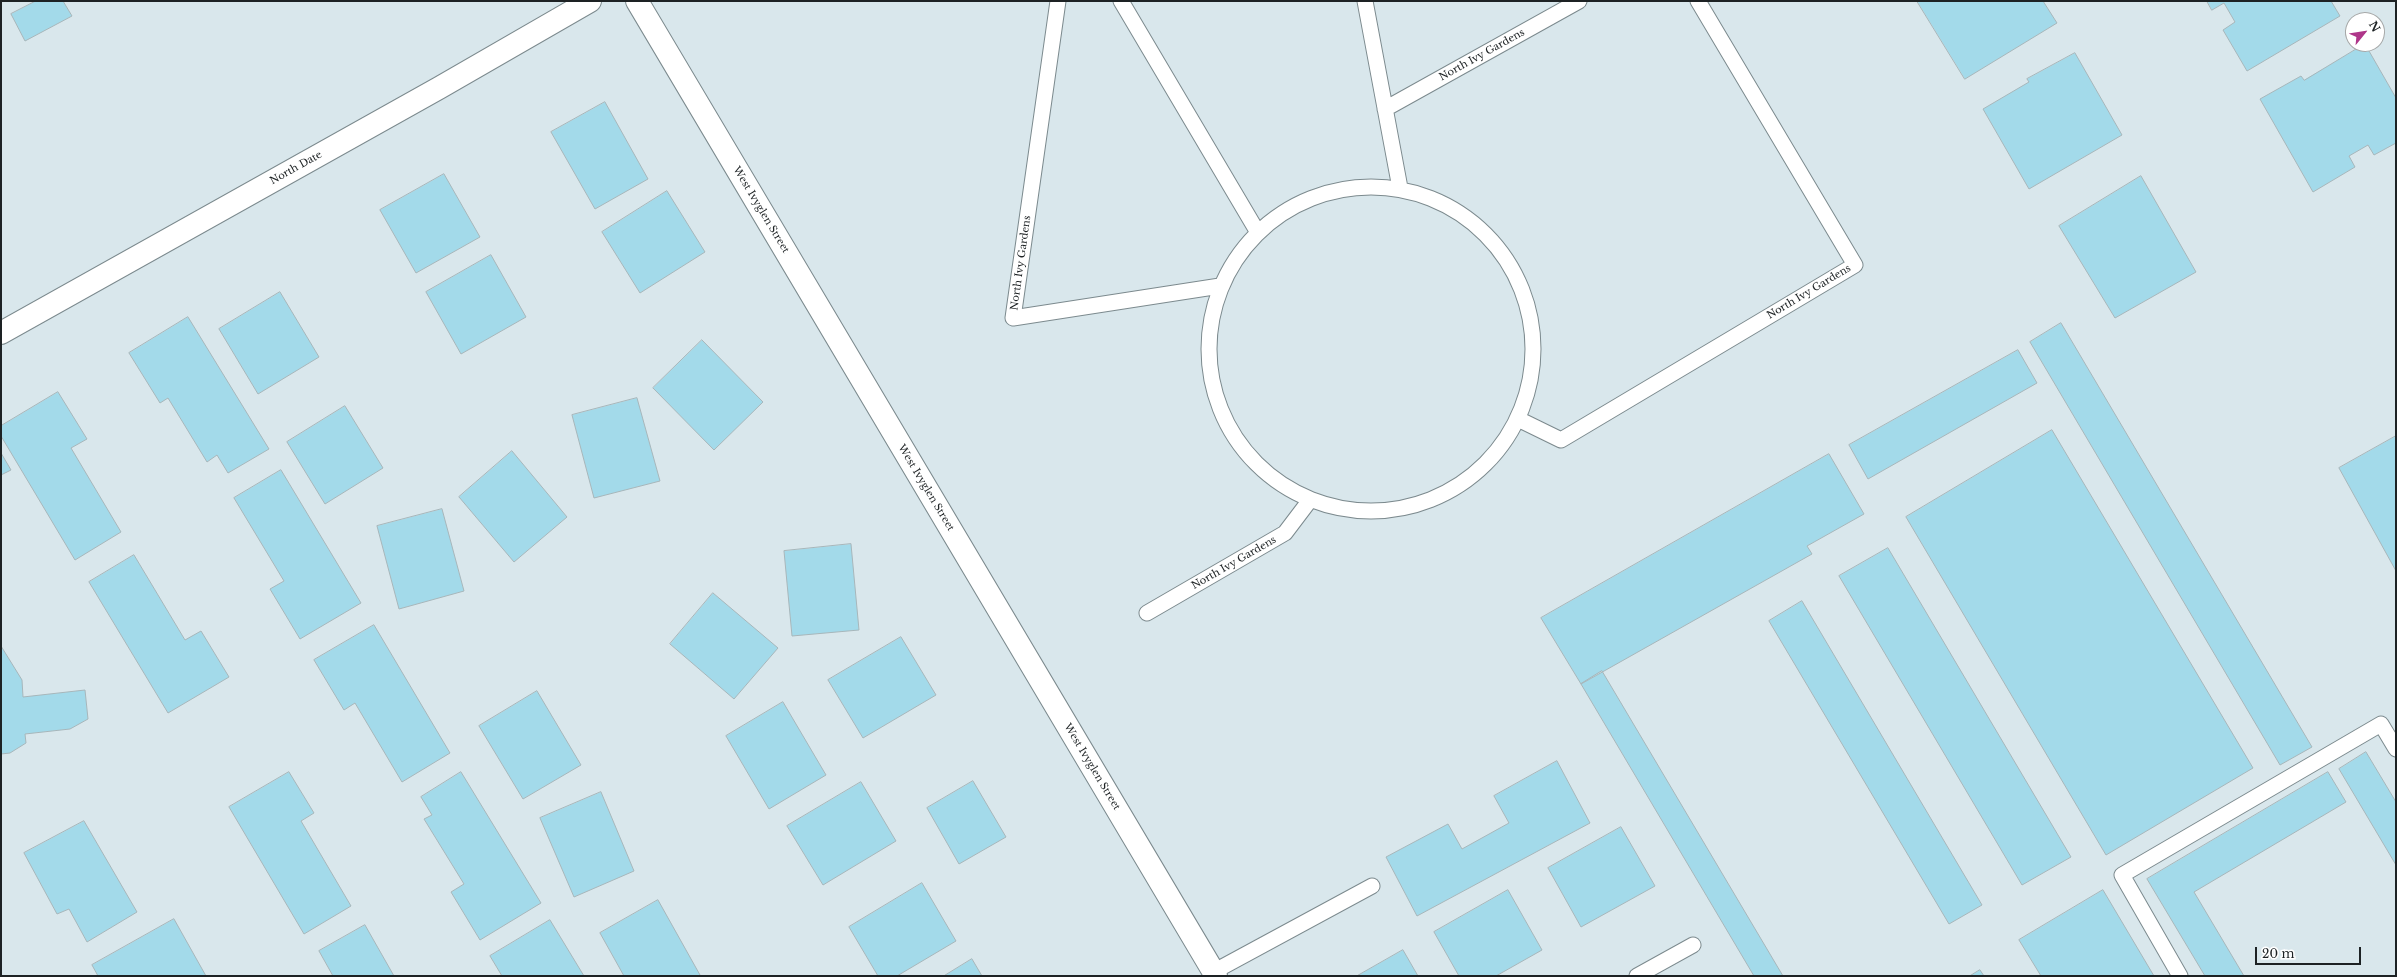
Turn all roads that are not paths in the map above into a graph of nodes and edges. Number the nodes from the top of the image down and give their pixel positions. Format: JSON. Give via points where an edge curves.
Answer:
{"nodes":[{"id":1,"x":590,"y":1,"type":"edge"},
{"id":2,"x":637,"y":1,"type":"edge"},
{"id":3,"x":1058,"y":1,"type":"edge"},
{"id":4,"x":1121,"y":1,"type":"edge"},
{"id":5,"x":1365,"y":1,"type":"edge"},
{"id":6,"x":1579,"y":1,"type":"edge"},
{"id":7,"x":1698,"y":1,"type":"edge"},
{"id":8,"x":1386,"y":109,"type":"junction"},
{"id":9,"x":1400,"y":188,"type":"junction"},
{"id":10,"x":1257,"y":231,"type":"junction"},
{"id":11,"x":1220,"y":286,"type":"junction"},
{"id":12,"x":1,"y":333,"type":"edge"},
{"id":13,"x":1518,"y":419,"type":"junction"},
{"id":14,"x":1310,"y":500,"type":"junction"},
{"id":15,"x":1147,"y":612,"type":"dead end"},
{"id":16,"x":2396,"y":749,"type":"edge"},
{"id":17,"x":1372,"y":886,"type":"dead end"},
{"id":18,"x":1693,"y":945,"type":"dead end"},
{"id":19,"x":1214,"y":974,"type":"edge"},
{"id":20,"x":1637,"y":976,"type":"edge"},
{"id":21,"x":2180,"y":976,"type":"edge"}],
"edges":[{"from":1,"to":12,"type":"street","name":"North Date"},
{"from":2,"to":19,"type":"street","name":"West Ivyglen Street"},
{"from":3,"to":11,"type":"lane","name":"North Ivy Gardens","via":[[1013,318]]},
{"from":4,"to":10,"type":"lane"},
{"from":5,"to":8,"type":"lane"},
{"from":6,"to":8,"type":"lane","name":"North Ivy Gardens"},
{"from":7,"to":13,"type":"lane","name":"North Ivy Gardens","via":[[1855,265],[1561,440]]},
{"from":8,"to":9,"type":"lane"},
{"from":9,"to":10,"type":"lane","via":[[1348,186],[1299,201]]},
{"from":9,"to":13,"type":"lane","via":[[1453,208],[1487,234],[1516,274],[1532,322],[1533,371]]},
{"from":10,"to":11,"type":"lane","via":[[1236,256]]},
{"from":11,"to":14,"type":"lane","via":[[1208,336],[1212,387],[1232,434],[1266,474]]},
{"from":13,"to":14,"type":"lane","via":[[1491,460],[1453,491],[1407,508],[1358,512]]},
{"from":14,"to":15,"type":"lane","name":"North Ivy Gardens","via":[[1285,533]]},
{"from":16,"to":21,"type":"lane","via":[[2381,724],[2122,875]]},
{"from":17,"to":19,"type":"lane"},
{"from":18,"to":20,"type":"lane"}]}
